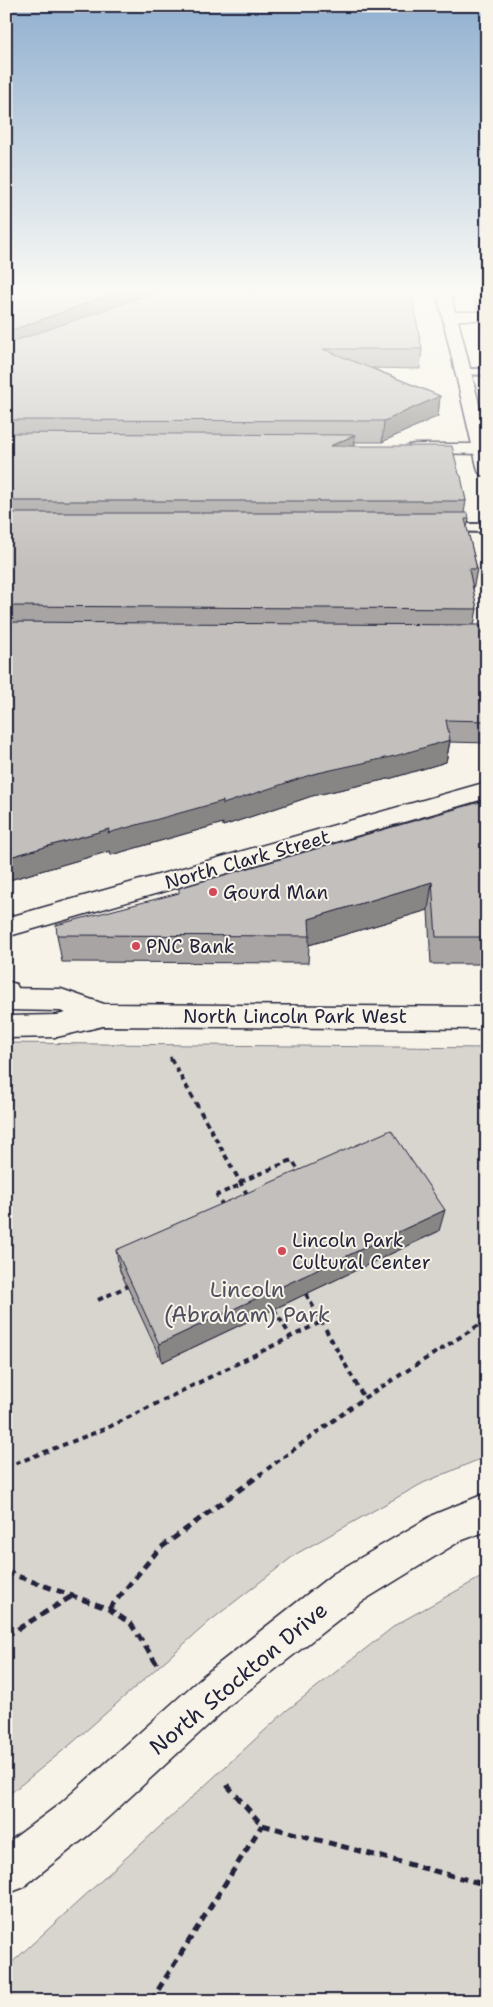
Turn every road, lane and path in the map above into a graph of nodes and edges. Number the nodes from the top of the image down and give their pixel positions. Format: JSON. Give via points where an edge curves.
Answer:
{"nodes":[{"id":1,"x":466,"y":383,"type":"edge"},
{"id":2,"x":402,"y":449,"type":"edge"},
{"id":3,"x":484,"y":449,"type":"edge"},
{"id":4,"x":487,"y":471,"type":"edge"},
{"id":5,"x":431,"y":528,"type":"edge"},
{"id":6,"x":487,"y":528,"type":"edge"},
{"id":7,"x":487,"y":790,"type":"edge"},
{"id":8,"x":6,"y":928,"type":"edge"},
{"id":9,"x":7,"y":996,"type":"edge"},
{"id":10,"x":103,"y":1015,"type":"junction"},
{"id":11,"x":487,"y":1018,"type":"edge"},
{"id":12,"x":6,"y":1027,"type":"edge"},
{"id":13,"x":170,"y":1057,"type":"dead end"},
{"id":14,"x":302,"y":1175,"type":"edge"},
{"id":15,"x":241,"y":1183,"type":"junction"},
{"id":16,"x":250,"y":1202,"type":"edge"},
{"id":17,"x":227,"y":1214,"type":"edge"},
{"id":18,"x":128,"y":1286,"type":"edge"},
{"id":19,"x":306,"y":1294,"type":"edge"},
{"id":20,"x":98,"y":1300,"type":"dead end"},
{"id":21,"x":274,"y":1309,"type":"edge"},
{"id":22,"x":487,"y":1320,"type":"edge"},
{"id":23,"x":321,"y":1322,"type":"junction"},
{"id":24,"x":291,"y":1337,"type":"junction"},
{"id":25,"x":364,"y":1398,"type":"junction"},
{"id":26,"x":6,"y":1467,"type":"edge"},
{"id":27,"x":487,"y":1512,"type":"edge"},
{"id":28,"x":6,"y":1572,"type":"edge"},
{"id":29,"x":74,"y":1595,"type":"junction"},
{"id":30,"x":109,"y":1609,"type":"junction"},
{"id":31,"x":6,"y":1636,"type":"edge"},
{"id":32,"x":158,"y":1666,"type":"dead end"},
{"id":33,"x":227,"y":1785,"type":"dead end"},
{"id":34,"x":262,"y":1825,"type":"junction"},
{"id":35,"x":6,"y":1872,"type":"edge"},
{"id":36,"x":487,"y":1885,"type":"edge"},
{"id":37,"x":151,"y":2001,"type":"edge"}],
"edges":[{"from":1,"to":3,"type":"street"},
{"from":2,"to":3,"type":"street"},
{"from":3,"to":4,"type":"street"},
{"from":5,"to":6,"type":"lane"},
{"from":7,"to":8,"type":"street","name":"North Clark Street"},
{"from":9,"to":10,"type":"street","name":"North Lincoln Park West","via":[[61,1000]]},
{"from":10,"to":11,"type":"street","name":"North Lincoln Park West"},
{"from":10,"to":12,"type":"street","name":"North Lincoln Park West","via":[[57,1026]]},
{"from":13,"to":15,"type":"path"},
{"from":14,"to":15,"type":"path","via":[[292,1160]]},
{"from":15,"to":16,"type":"path"},
{"from":15,"to":17,"type":"path","via":[[217,1195]]},
{"from":18,"to":20,"type":"path"},
{"from":19,"to":23,"type":"path"},
{"from":21,"to":24,"type":"path"},
{"from":22,"to":25,"type":"path"},
{"from":23,"to":24,"type":"path"},
{"from":23,"to":25,"type":"path"},
{"from":24,"to":26,"type":"path","via":[[116,1424]]},
{"from":25,"to":30,"type":"path","via":[[159,1549]]},
{"from":27,"to":35,"type":"street","name":"North Stockton Drive","via":[[448,1527],[347,1588],[217,1690],[76,1818]]},
{"from":28,"to":29,"type":"path"},
{"from":29,"to":30,"type":"path"},
{"from":29,"to":31,"type":"path"},
{"from":30,"to":32,"type":"path","via":[[131,1624]]},
{"from":33,"to":34,"type":"path"},
{"from":34,"to":36,"type":"path"},
{"from":34,"to":37,"type":"path"}]}
